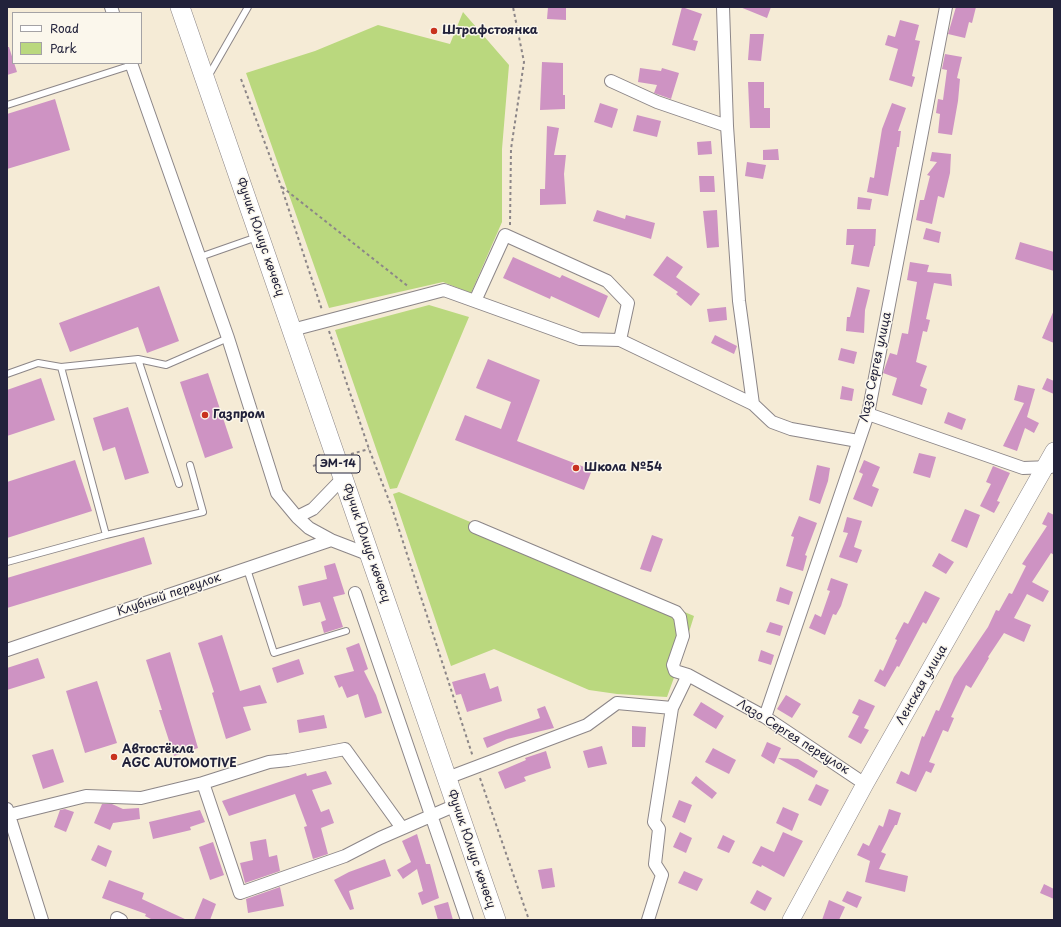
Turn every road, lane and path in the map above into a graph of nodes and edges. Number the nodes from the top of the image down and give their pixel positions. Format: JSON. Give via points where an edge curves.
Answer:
{"nodes":[{"id":1,"x":180,"y":7,"type":"edge"},
{"id":2,"x":248,"y":7,"type":"edge"},
{"id":3,"x":513,"y":7,"type":"edge"},
{"id":4,"x":723,"y":7,"type":"edge"},
{"id":5,"x":946,"y":7,"type":"edge"},
{"id":6,"x":132,"y":64,"type":"edge"},
{"id":7,"x":241,"y":79,"type":"dead end"},
{"id":8,"x":206,"y":80,"type":"junction"},
{"id":9,"x":611,"y":81,"type":"dead end"},
{"id":10,"x":7,"y":105,"type":"edge"},
{"id":11,"x":727,"y":126,"type":"junction"},
{"id":12,"x":281,"y":186,"type":"junction"},
{"id":13,"x":505,"y":235,"type":"junction"},
{"id":14,"x":259,"y":236,"type":"junction"},
{"id":15,"x":200,"y":257,"type":"junction"},
{"id":16,"x":420,"y":296,"type":"junction"},
{"id":17,"x":475,"y":301,"type":"junction"},
{"id":18,"x":326,"y":322,"type":"junction"},
{"id":19,"x":292,"y":330,"type":"junction"},
{"id":20,"x":228,"y":338,"type":"junction"},
{"id":21,"x":620,"y":340,"type":"junction"},
{"id":22,"x":138,"y":359,"type":"junction"},
{"id":23,"x":62,"y":367,"type":"junction"},
{"id":24,"x":7,"y":374,"type":"edge"},
{"id":25,"x":753,"y":404,"type":"junction"},
{"id":26,"x":868,"y":414,"type":"junction"},
{"id":27,"x":858,"y":442,"type":"junction"},
{"id":28,"x":1054,"y":451,"type":"edge"},
{"id":29,"x":190,"y":465,"type":"dead end"},
{"id":30,"x":1050,"y":467,"type":"edge"},
{"id":31,"x":343,"y":478,"type":"junction"},
{"id":32,"x":179,"y":484,"type":"dead end"},
{"id":33,"x":297,"y":517,"type":"junction"},
{"id":34,"x":475,"y":527,"type":"dead end"},
{"id":35,"x":106,"y":535,"type":"junction"},
{"id":36,"x":331,"y":540,"type":"junction"},
{"id":37,"x":370,"y":555,"type":"junction"},
{"id":38,"x":7,"y":562,"type":"edge"},
{"id":39,"x":247,"y":569,"type":"junction"},
{"id":40,"x":355,"y":594,"type":"dead end"},
{"id":41,"x":346,"y":631,"type":"dead end"},
{"id":42,"x":7,"y":650,"type":"edge"},
{"id":43,"x":688,"y":675,"type":"junction"},
{"id":44,"x":672,"y":708,"type":"junction"},
{"id":45,"x":765,"y":717,"type":"junction"},
{"id":46,"x":476,"y":767,"type":"junction"},
{"id":47,"x":447,"y":778,"type":"junction"},
{"id":48,"x":203,"y":783,"type":"junction"},
{"id":49,"x":865,"y":784,"type":"junction"},
{"id":50,"x":456,"y":805,"type":"junction"},
{"id":51,"x":8,"y":812,"type":"edge"},
{"id":52,"x":432,"y":816,"type":"junction"},
{"id":53,"x":402,"y":828,"type":"junction"},
{"id":54,"x":42,"y":920,"type":"edge"},
{"id":55,"x":117,"y":920,"type":"edge"},
{"id":56,"x":121,"y":920,"type":"edge"},
{"id":57,"x":467,"y":920,"type":"edge"},
{"id":58,"x":496,"y":920,"type":"edge"},
{"id":59,"x":529,"y":920,"type":"edge"},
{"id":60,"x":648,"y":920,"type":"edge"},
{"id":61,"x":791,"y":920,"type":"edge"}],
"edges":[{"from":1,"to":8,"type":"main road","name":"Фучик Юлиус көчөсү","number":"ЭМ-14"},
{"from":2,"to":8,"type":"lane"},
{"from":3,"to":13,"type":"path","via":[[524,62],[511,149],[511,224]]},
{"from":4,"to":11,"type":"street"},
{"from":5,"to":26,"type":"street","name":"Лазо Сергея улица"},
{"from":6,"to":10,"type":"lane"},
{"from":6,"to":15,"type":"street"},
{"from":7,"to":12,"type":"path"},
{"from":8,"to":14,"type":"main road","name":"Фучик Юлиус көчөсү","number":"ЭМ-14"},
{"from":9,"to":11,"type":"street","via":[[657,102]]},
{"from":11,"to":25,"type":"street","via":[[739,301]]},
{"from":12,"to":16,"type":"path"},
{"from":12,"to":18,"type":"path"},
{"from":13,"to":17,"type":"street"},
{"from":13,"to":21,"type":"street","via":[[607,281],[628,303]]},
{"from":14,"to":15,"type":"lane"},
{"from":14,"to":19,"type":"main road","name":"Фучик Юлиус көчөсү","number":"ЭМ-14"},
{"from":15,"to":20,"type":"street"},
{"from":16,"to":17,"type":"street","via":[[444,290]]},
{"from":16,"to":18,"type":"street"},
{"from":17,"to":21,"type":"street","via":[[580,339]]},
{"from":18,"to":19,"type":"street"},
{"from":18,"to":46,"type":"path","via":[[392,508]]},
{"from":19,"to":31,"type":"main road","name":"Фучик Юлиус көчөсү","number":"ЭМ-14"},
{"from":20,"to":22,"type":"lane","via":[[166,365]]},
{"from":20,"to":33,"type":"street","via":[[277,493]]},
{"from":21,"to":25,"type":"street"},
{"from":22,"to":23,"type":"lane"},
{"from":22,"to":32,"type":"lane"},
{"from":23,"to":24,"type":"lane","via":[[38,363]]},
{"from":23,"to":35,"type":"lane"},
{"from":25,"to":27,"type":"street","via":[[772,422],[791,429]]},
{"from":26,"to":27,"type":"street","name":"Лазо Сергея улица"},
{"from":26,"to":30,"type":"street","via":[[1024,468]]},
{"from":27,"to":45,"type":"street","name":"Лазо Сергея улица"},
{"from":28,"to":30,"type":"main road","name":"Ленская улица"},
{"from":29,"to":35,"type":"lane","via":[[203,512]]},
{"from":30,"to":49,"type":"main road","name":"Ленская улица"},
{"from":31,"to":33,"type":"street","via":[[313,509]]},
{"from":31,"to":37,"type":"main road","name":"Фучик Юлиус көчөсү","number":"ЭМ-14"},
{"from":33,"to":36,"type":"street","via":[[309,528]]},
{"from":34,"to":43,"type":"street","name":"Лазо Сергея переулок","via":[[676,612],[680,617],[683,636],[673,665],[675,671]]},
{"from":35,"to":38,"type":"lane"},
{"from":36,"to":37,"type":"street"},
{"from":36,"to":39,"type":"street","name":"Клубный переулок"},
{"from":37,"to":47,"type":"main road","name":"Фучик Юлиус көчөсү","number":"ЭМ-14"},
{"from":39,"to":41,"type":"lane","via":[[274,653]]},
{"from":39,"to":42,"type":"street","name":"Клубный переулок"},
{"from":40,"to":52,"type":"street"},
{"from":43,"to":44,"type":"street"},
{"from":43,"to":45,"type":"street","name":"Лазо Сергея переулок"},
{"from":44,"to":46,"type":"street","via":[[617,703],[587,725]]},
{"from":44,"to":60,"type":"street","via":[[654,822],[659,829],[655,864],[662,875]]},
{"from":45,"to":49,"type":"street","name":"Лазо Сергея переулок"},
{"from":46,"to":47,"type":"street"},
{"from":46,"to":59,"type":"path"},
{"from":47,"to":50,"type":"main road","name":"Фучик Юлиус көчөсү","number":"ЭМ-14"},
{"from":48,"to":51,"type":"street","via":[[141,798],[86,796]]},
{"from":48,"to":53,"type":"street","via":[[269,762],[345,749]]},
{"from":48,"to":53,"type":"street","via":[[240,893],[345,856]]},
{"from":49,"to":61,"type":"main road","name":"Ленская улица"},
{"from":50,"to":52,"type":"street"},
{"from":50,"to":58,"type":"main road","name":"Фучик Юлиус көчөсү","number":"ЭМ-14"},
{"from":51,"to":54,"type":"street"},
{"from":52,"to":53,"type":"street"},
{"from":52,"to":57,"type":"street"},
{"from":55,"to":56,"type":"street"}]}
